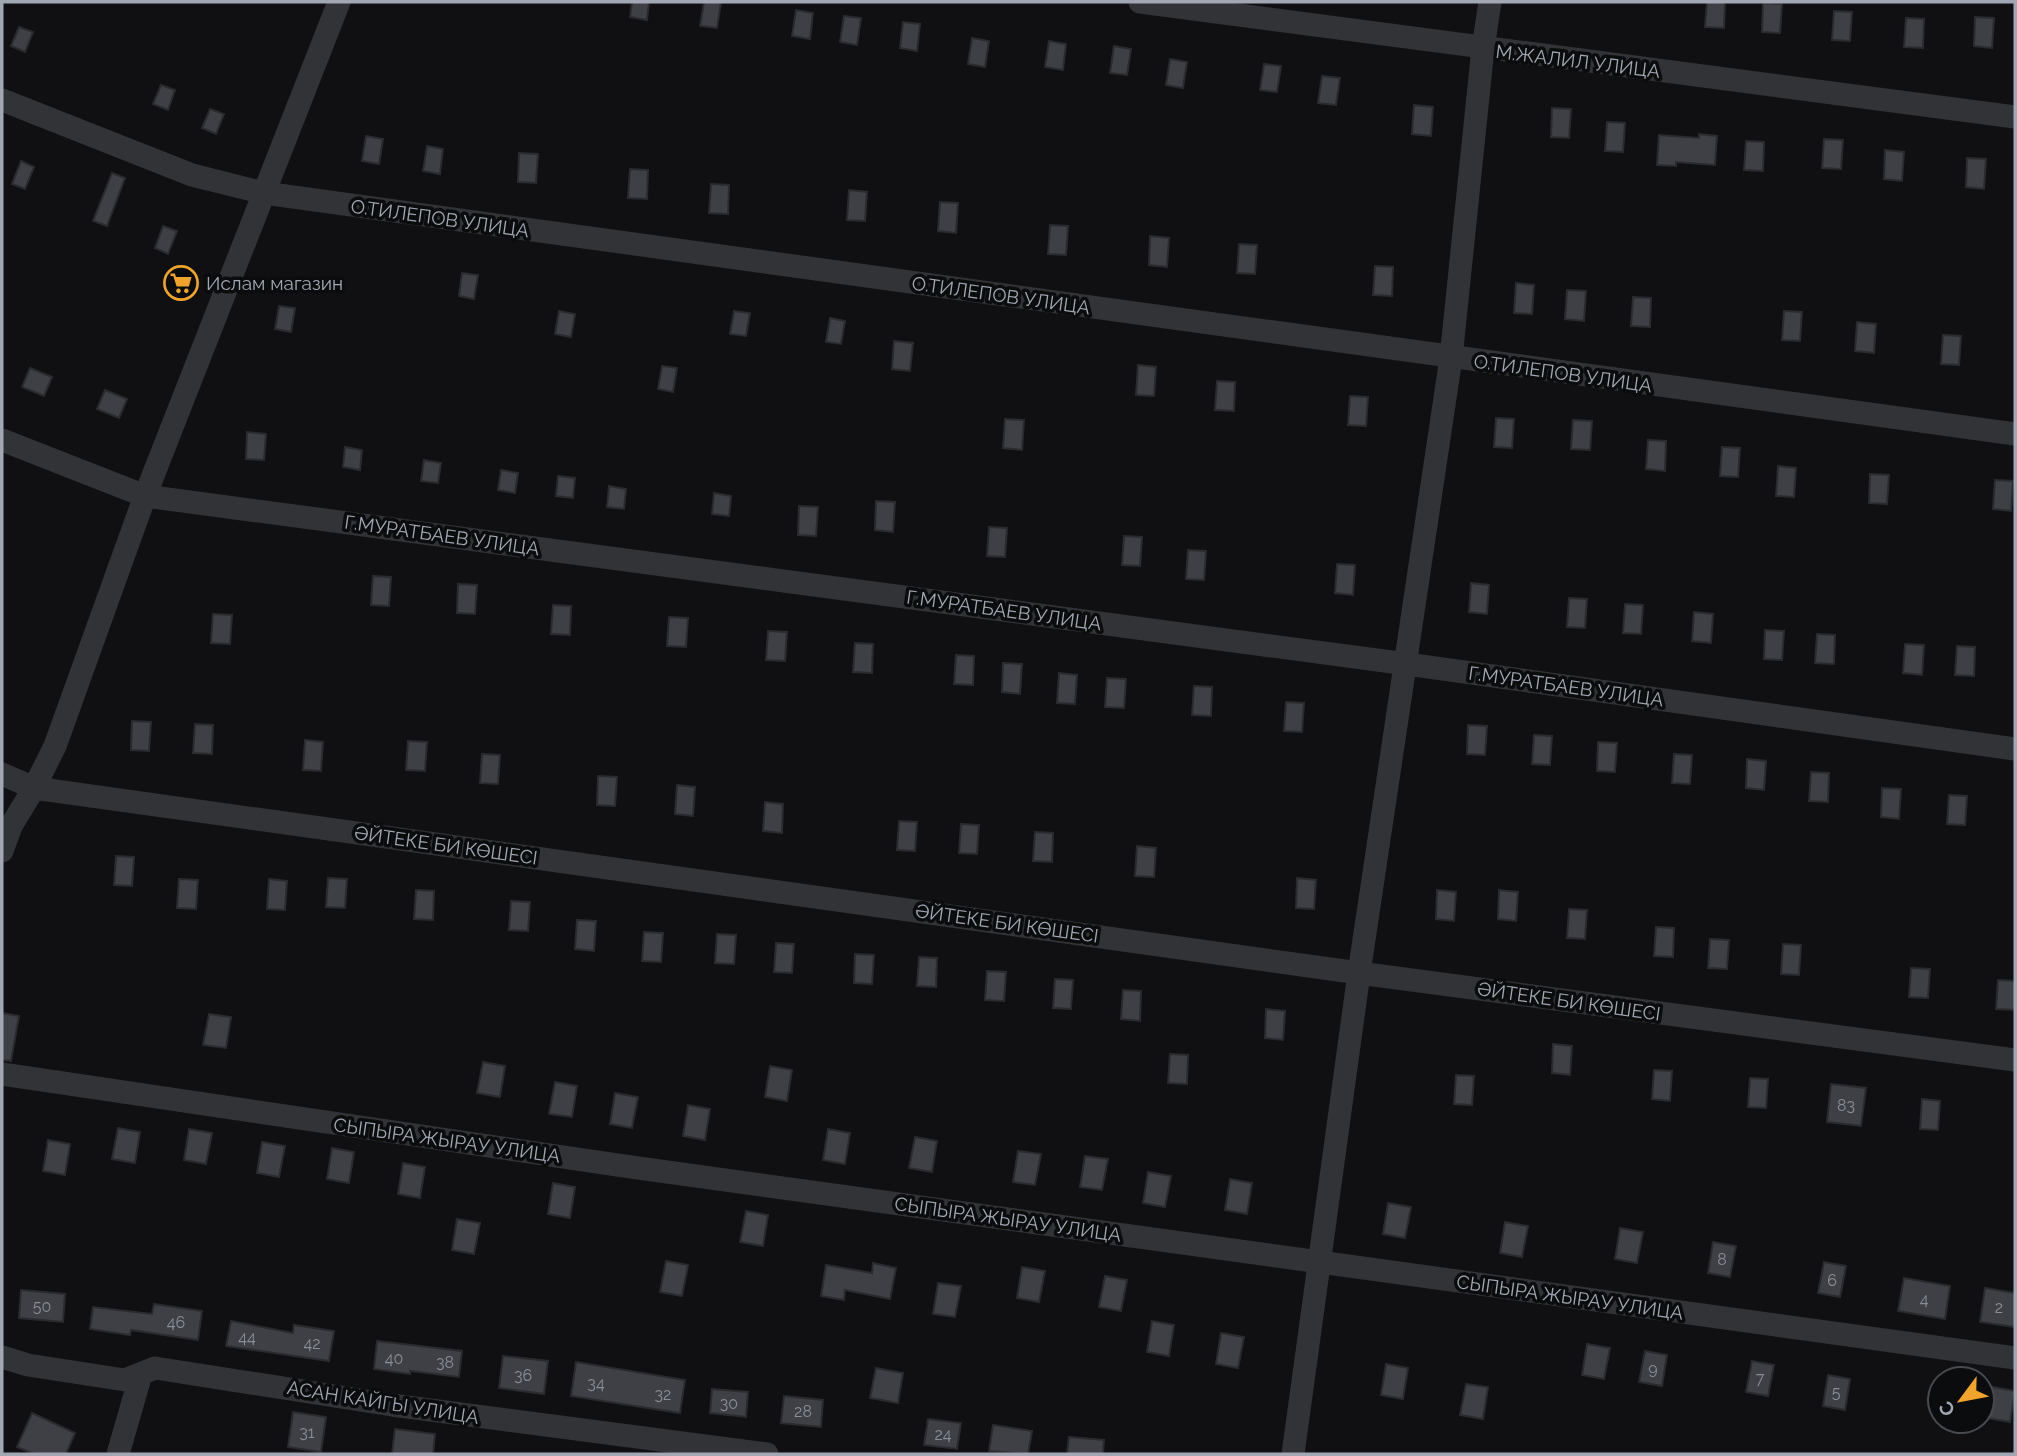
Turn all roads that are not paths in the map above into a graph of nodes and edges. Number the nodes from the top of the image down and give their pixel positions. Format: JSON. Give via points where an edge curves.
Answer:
{"nodes":[{"id":1,"x":339,"y":2,"type":"edge"},
{"id":2,"x":1140,"y":2,"type":"edge"},
{"id":3,"x":1490,"y":2,"type":"edge"},
{"id":4,"x":1483,"y":48,"type":"junction"},
{"id":5,"x":2,"y":100,"type":"edge"},
{"id":6,"x":2015,"y":117,"type":"edge"},
{"id":7,"x":264,"y":194,"type":"junction"},
{"id":8,"x":1451,"y":358,"type":"junction"},
{"id":9,"x":2015,"y":434,"type":"edge"},
{"id":10,"x":2,"y":440,"type":"edge"},
{"id":11,"x":145,"y":496,"type":"junction"},
{"id":12,"x":1407,"y":664,"type":"junction"},
{"id":13,"x":2015,"y":749,"type":"edge"},
{"id":14,"x":2,"y":774,"type":"edge"},
{"id":15,"x":34,"y":788,"type":"junction"},
{"id":16,"x":2,"y":851,"type":"edge"},
{"id":17,"x":1359,"y":972,"type":"junction"},
{"id":18,"x":2015,"y":1060,"type":"edge"},
{"id":19,"x":2,"y":1074,"type":"edge"},
{"id":20,"x":1319,"y":1263,"type":"junction"},
{"id":21,"x":2,"y":1357,"type":"edge"},
{"id":22,"x":2015,"y":1358,"type":"edge"},
{"id":23,"x":141,"y":1374,"type":"junction"},
{"id":24,"x":118,"y":1454,"type":"edge"},
{"id":25,"x":767,"y":1454,"type":"edge"},
{"id":26,"x":1293,"y":1454,"type":"edge"}],
"edges":[{"from":1,"to":7,"type":"street"},
{"from":2,"to":4,"type":"street","name":"М.ЖАЛИЛ УЛИЦА"},
{"from":3,"to":4,"type":"street"},
{"from":4,"to":6,"type":"street","name":"М.ЖАЛИЛ УЛИЦА"},
{"from":4,"to":8,"type":"street"},
{"from":5,"to":7,"type":"street","name":"О.ТИЛЕПОВ УЛИЦА","via":[[192,175]]},
{"from":7,"to":8,"type":"street","name":"О.ТИЛЕПОВ УЛИЦА"},
{"from":7,"to":11,"type":"street"},
{"from":8,"to":9,"type":"street","name":"О.ТИЛЕПОВ УЛИЦА"},
{"from":8,"to":12,"type":"street"},
{"from":10,"to":11,"type":"street","name":"Г.МУРАТБАЕВ УЛИЦА"},
{"from":11,"to":12,"type":"street","name":"Г.МУРАТБАЕВ УЛИЦА"},
{"from":11,"to":15,"type":"street","via":[[55,746]]},
{"from":12,"to":13,"type":"street","name":"Г.МУРАТБАЕВ УЛИЦА"},
{"from":12,"to":17,"type":"street"},
{"from":14,"to":15,"type":"street","name":"ӘЙТЕКЕ БИ КӨШЕСІ"},
{"from":15,"to":16,"type":"street"},
{"from":15,"to":17,"type":"street","name":"ӘЙТЕКЕ БИ КӨШЕСІ"},
{"from":17,"to":18,"type":"street","name":"ӘЙТЕКЕ БИ КӨШЕСІ"},
{"from":17,"to":20,"type":"street"},
{"from":19,"to":20,"type":"street","name":"СЫПЫРА ЖЫРАУ УЛИЦА"},
{"from":20,"to":22,"type":"street","name":"СЫПЫРА ЖЫРАУ УЛИЦА"},
{"from":20,"to":26,"type":"street"},
{"from":21,"to":23,"type":"street","name":"АСАН КАЙГЫ УЛИЦА","via":[[28,1366],[125,1380]]},
{"from":23,"to":24,"type":"street"},
{"from":23,"to":25,"type":"street","name":"АСАН КАЙГЫ УЛИЦА","via":[[155,1368],[471,1416]]}]}
